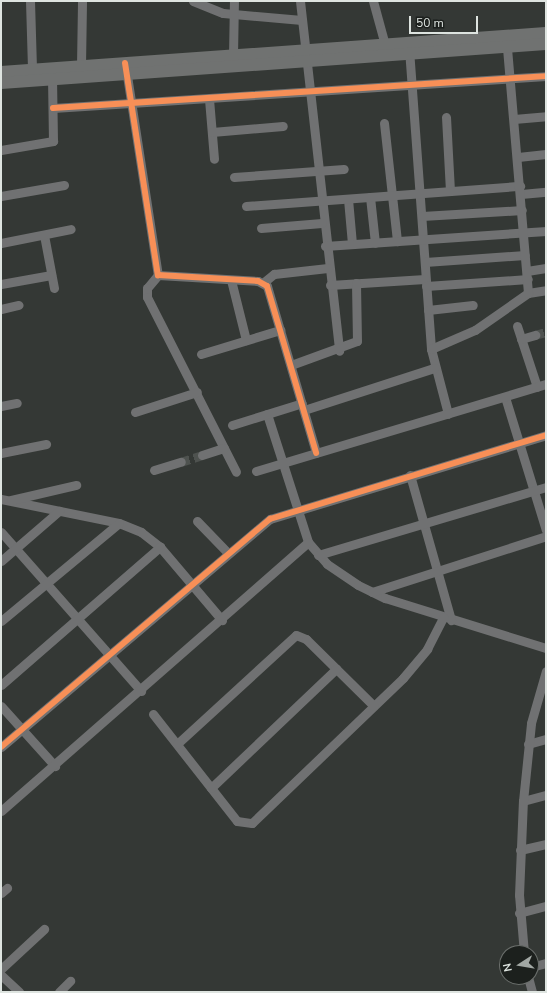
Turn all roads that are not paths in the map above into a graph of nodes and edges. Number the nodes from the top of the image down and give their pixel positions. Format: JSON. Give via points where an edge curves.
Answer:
{"nodes":[{"id":1,"x":30,"y":1,"type":"edge"},
{"id":2,"x":82,"y":1,"type":"edge"},
{"id":3,"x":193,"y":1,"type":"edge"},
{"id":4,"x":234,"y":1,"type":"edge"},
{"id":5,"x":300,"y":1,"type":"edge"},
{"id":6,"x":373,"y":1,"type":"edge"},
{"id":7,"x":234,"y":14,"type":"junction"},
{"id":8,"x":302,"y":20,"type":"junction"},
{"id":9,"x":546,"y":33,"type":"edge"},
{"id":10,"x":546,"y":44,"type":"edge"},
{"id":11,"x":385,"y":45,"type":"junction"},
{"id":12,"x":507,"y":47,"type":"junction"},
{"id":13,"x":409,"y":49,"type":"junction"},
{"id":14,"x":233,"y":56,"type":"junction"},
{"id":15,"x":307,"y":57,"type":"junction"},
{"id":16,"x":81,"y":66,"type":"junction"},
{"id":17,"x":126,"y":69,"type":"junction"},
{"id":18,"x":32,"y":70,"type":"junction"},
{"id":19,"x":1,"y":72,"type":"edge"},
{"id":20,"x":546,"y":76,"type":"edge"},
{"id":21,"x":52,"y":80,"type":"junction"},
{"id":22,"x":510,"y":80,"type":"junction"},
{"id":23,"x":1,"y":83,"type":"edge"},
{"id":24,"x":412,"y":87,"type":"junction"},
{"id":25,"x":310,"y":94,"type":"junction"},
{"id":26,"x":209,"y":99,"type":"junction"},
{"id":27,"x":131,"y":103,"type":"junction"},
{"id":28,"x":53,"y":108,"type":"junction"},
{"id":29,"x":546,"y":116,"type":"edge"},
{"id":30,"x":446,"y":117,"type":"dead end"},
{"id":31,"x":514,"y":119,"type":"junction"},
{"id":32,"x":384,"y":123,"type":"dead end"},
{"id":33,"x":283,"y":126,"type":"dead end"},
{"id":34,"x":212,"y":132,"type":"junction"},
{"id":35,"x":1,"y":150,"type":"edge"},
{"id":36,"x":546,"y":154,"type":"edge"},
{"id":37,"x":518,"y":157,"type":"junction"},
{"id":38,"x":214,"y":159,"type":"dead end"},
{"id":39,"x":344,"y":169,"type":"dead end"},
{"id":40,"x":317,"y":171,"type":"junction"},
{"id":41,"x":234,"y":177,"type":"dead end"},
{"id":42,"x":64,"y":185,"type":"dead end"},
{"id":43,"x":1,"y":186,"type":"edge"},
{"id":44,"x":520,"y":190,"type":"junction"},
{"id":45,"x":450,"y":192,"type":"junction"},
{"id":46,"x":546,"y":192,"type":"edge"},
{"id":47,"x":420,"y":194,"type":"junction"},
{"id":48,"x":2,"y":196,"type":"edge"},
{"id":49,"x":392,"y":196,"type":"junction"},
{"id":50,"x":370,"y":197,"type":"junction"},
{"id":51,"x":348,"y":199,"type":"junction"},
{"id":52,"x":320,"y":201,"type":"junction"},
{"id":53,"x":246,"y":206,"type":"dead end"},
{"id":54,"x":522,"y":210,"type":"junction"},
{"id":55,"x":422,"y":216,"type":"junction"},
{"id":56,"x":322,"y":223,"type":"junction"},
{"id":57,"x":261,"y":228,"type":"dead end"},
{"id":58,"x":70,"y":230,"type":"dead end"},
{"id":59,"x":546,"y":231,"type":"edge"},
{"id":60,"x":524,"y":234,"type":"junction"},
{"id":61,"x":44,"y":235,"type":"junction"},
{"id":62,"x":423,"y":240,"type":"junction"},
{"id":63,"x":397,"y":241,"type":"junction"},
{"id":64,"x":375,"y":242,"type":"junction"},
{"id":65,"x":1,"y":243,"type":"edge"},
{"id":66,"x":352,"y":244,"type":"junction"},
{"id":67,"x":325,"y":246,"type":"junction"},
{"id":68,"x":525,"y":255,"type":"junction"},
{"id":69,"x":425,"y":262,"type":"junction"},
{"id":70,"x":328,"y":268,"type":"junction"},
{"id":71,"x":546,"y":268,"type":"edge"},
{"id":72,"x":51,"y":275,"type":"junction"},
{"id":73,"x":158,"y":275,"type":"junction"},
{"id":74,"x":527,"y":275,"type":"junction"},
{"id":75,"x":231,"y":280,"type":"junction"},
{"id":76,"x":264,"y":282,"type":"junction"},
{"id":77,"x":356,"y":283,"type":"junction"},
{"id":78,"x":426,"y":283,"type":"junction"},
{"id":79,"x":1,"y":284,"type":"edge"},
{"id":80,"x":330,"y":285,"type":"junction"},
{"id":81,"x":54,"y":288,"type":"dead end"},
{"id":82,"x":546,"y":290,"type":"edge"},
{"id":83,"x":528,"y":293,"type":"junction"},
{"id":84,"x":19,"y":305,"type":"dead end"},
{"id":85,"x":473,"y":305,"type":"dead end"},
{"id":86,"x":1,"y":309,"type":"edge"},
{"id":87,"x":428,"y":310,"type":"junction"},
{"id":88,"x":517,"y":326,"type":"dead end"},
{"id":89,"x":280,"y":330,"type":"junction"},
{"id":90,"x":535,"y":335,"type":"tunnel mouth"},
{"id":91,"x":521,"y":339,"type":"junction"},
{"id":92,"x":246,"y":340,"type":"junction"},
{"id":93,"x":431,"y":349,"type":"junction"},
{"id":94,"x":338,"y":351,"type":"junction"},
{"id":95,"x":201,"y":354,"type":"dead end"},
{"id":96,"x":291,"y":365,"type":"junction"},
{"id":97,"x":434,"y":368,"type":"junction"},
{"id":98,"x":542,"y":385,"type":"edge"},
{"id":99,"x":197,"y":392,"type":"junction"},
{"id":100,"x":505,"y":397,"type":"junction"},
{"id":101,"x":17,"y":403,"type":"dead end"},
{"id":102,"x":1,"y":406,"type":"edge"},
{"id":103,"x":303,"y":406,"type":"junction"},
{"id":104,"x":135,"y":412,"type":"dead end"},
{"id":105,"x":267,"y":414,"type":"junction"},
{"id":106,"x":448,"y":414,"type":"junction"},
{"id":107,"x":232,"y":425,"type":"dead end"},
{"id":108,"x":546,"y":435,"type":"edge"},
{"id":109,"x":519,"y":443,"type":"junction"},
{"id":110,"x":46,"y":444,"type":"dead end"},
{"id":111,"x":224,"y":448,"type":"junction"},
{"id":112,"x":1,"y":452,"type":"edge"},
{"id":113,"x":316,"y":453,"type":"junction"},
{"id":114,"x":202,"y":455,"type":"tunnel mouth"},
{"id":115,"x":181,"y":462,"type":"tunnel mouth"},
{"id":116,"x":283,"y":463,"type":"junction"},
{"id":117,"x":154,"y":470,"type":"dead end"},
{"id":118,"x":256,"y":471,"type":"dead end"},
{"id":119,"x":236,"y":472,"type":"dead end"},
{"id":120,"x":410,"y":476,"type":"junction"},
{"id":121,"x":76,"y":485,"type":"dead end"},
{"id":122,"x":546,"y":486,"type":"edge"},
{"id":123,"x":534,"y":490,"type":"junction"},
{"id":124,"x":5,"y":500,"type":"edge"},
{"id":125,"x":296,"y":509,"type":"junction"},
{"id":126,"x":59,"y":511,"type":"junction"},
{"id":127,"x":197,"y":521,"type":"dead end"},
{"id":128,"x":119,"y":523,"type":"junction"},
{"id":129,"x":424,"y":523,"type":"junction"},
{"id":130,"x":546,"y":530,"type":"edge"},
{"id":131,"x":1,"y":532,"type":"edge"},
{"id":132,"x":546,"y":536,"type":"edge"},
{"id":133,"x":308,"y":542,"type":"junction"},
{"id":134,"x":16,"y":548,"type":"junction"},
{"id":135,"x":160,"y":548,"type":"junction"},
{"id":136,"x":228,"y":553,"type":"junction"},
{"id":137,"x":318,"y":555,"type":"junction"},
{"id":138,"x":1,"y":561,"type":"edge"},
{"id":139,"x":438,"y":570,"type":"junction"},
{"id":140,"x":47,"y":582,"type":"junction"},
{"id":141,"x":192,"y":584,"type":"junction"},
{"id":142,"x":372,"y":592,"type":"junction"},
{"id":143,"x":78,"y":618,"type":"junction"},
{"id":144,"x":447,"y":618,"type":"junction"},
{"id":145,"x":222,"y":620,"type":"junction"},
{"id":146,"x":1,"y":621,"type":"edge"},
{"id":147,"x":546,"y":648,"type":"edge"},
{"id":148,"x":110,"y":655,"type":"junction"},
{"id":149,"x":336,"y":669,"type":"junction"},
{"id":150,"x":546,"y":671,"type":"edge"},
{"id":151,"x":1,"y":685,"type":"edge"},
{"id":152,"x":544,"y":686,"type":"edge"},
{"id":153,"x":141,"y":691,"type":"junction"},
{"id":154,"x":1,"y":706,"type":"edge"},
{"id":155,"x":374,"y":706,"type":"junction"},
{"id":156,"x":153,"y":714,"type":"dead end"},
{"id":157,"x":22,"y":729,"type":"junction"},
{"id":158,"x":546,"y":739,"type":"edge"},
{"id":159,"x":177,"y":744,"type":"junction"},
{"id":160,"x":528,"y":744,"type":"junction"},
{"id":161,"x":1,"y":747,"type":"edge"},
{"id":162,"x":55,"y":766,"type":"junction"},
{"id":163,"x":211,"y":788,"type":"junction"},
{"id":164,"x":546,"y":795,"type":"edge"},
{"id":165,"x":522,"y":800,"type":"junction"},
{"id":166,"x":1,"y":811,"type":"edge"},
{"id":167,"x":546,"y":844,"type":"edge"},
{"id":168,"x":520,"y":850,"type":"junction"},
{"id":169,"x":546,"y":906,"type":"edge"},
{"id":170,"x":519,"y":913,"type":"junction"},
{"id":171,"x":44,"y":929,"type":"dead end"},
{"id":172,"x":523,"y":945,"type":"edge"},
{"id":173,"x":1,"y":969,"type":"edge"},
{"id":174,"x":1,"y":975,"type":"edge"},
{"id":175,"x":70,"y":981,"type":"dead end"},
{"id":176,"x":19,"y":992,"type":"edge"},
{"id":177,"x":59,"y":992,"type":"edge"}],
"edges":[{"from":1,"to":18,"type":"street"},
{"from":2,"to":16,"type":"street"},
{"from":3,"to":7,"type":"street"},
{"from":4,"to":7,"type":"street"},
{"from":5,"to":8,"type":"street"},
{"from":6,"to":11,"type":"street"},
{"from":7,"to":8,"type":"street"},
{"from":7,"to":14,"type":"street"},
{"from":8,"to":15,"type":"street"},
{"from":9,"to":13,"type":"main road"},
{"from":10,"to":12,"type":"main road"},
{"from":11,"to":13,"type":"main road"},
{"from":11,"to":15,"type":"main road"},
{"from":12,"to":13,"type":"main road"},
{"from":12,"to":22,"type":"street"},
{"from":13,"to":15,"type":"main road"},
{"from":13,"to":24,"type":"street"},
{"from":14,"to":15,"type":"main road"},
{"from":14,"to":17,"type":"main road"},
{"from":15,"to":17,"type":"main road"},
{"from":15,"to":25,"type":"street"},
{"from":16,"to":17,"type":"main road"},
{"from":16,"to":18,"type":"main road"},
{"from":17,"to":21,"type":"main road"},
{"from":17,"to":27,"type":"street"},
{"from":18,"to":19,"type":"main road"},
{"from":20,"to":22,"type":"street"},
{"from":21,"to":23,"type":"main road"},
{"from":21,"to":28,"type":"street"},
{"from":22,"to":24,"type":"street"},
{"from":22,"to":31,"type":"street"},
{"from":24,"to":25,"type":"street"},
{"from":24,"to":47,"type":"street"},
{"from":25,"to":26,"type":"street"},
{"from":25,"to":40,"type":"street"},
{"from":26,"to":27,"type":"street"},
{"from":26,"to":34,"type":"street"},
{"from":27,"to":28,"type":"street"},
{"from":27,"to":73,"type":"street"},
{"from":28,"to":35,"type":"street","via":[[53,141]]},
{"from":29,"to":31,"type":"street"},
{"from":30,"to":45,"type":"street"},
{"from":31,"to":37,"type":"street"},
{"from":32,"to":49,"type":"street"},
{"from":33,"to":34,"type":"street"},
{"from":34,"to":38,"type":"street"},
{"from":36,"to":37,"type":"street"},
{"from":37,"to":44,"type":"street"},
{"from":39,"to":40,"type":"street"},
{"from":40,"to":41,"type":"street"},
{"from":40,"to":52,"type":"street"},
{"from":42,"to":48,"type":"street"},
{"from":43,"to":48,"type":"street"},
{"from":44,"to":45,"type":"street"},
{"from":44,"to":46,"type":"street"},
{"from":44,"to":54,"type":"street"},
{"from":45,"to":47,"type":"street"},
{"from":47,"to":49,"type":"street"},
{"from":47,"to":55,"type":"street"},
{"from":49,"to":50,"type":"street"},
{"from":49,"to":63,"type":"street"},
{"from":50,"to":51,"type":"street"},
{"from":50,"to":64,"type":"street"},
{"from":51,"to":52,"type":"street"},
{"from":51,"to":66,"type":"street"},
{"from":52,"to":53,"type":"street"},
{"from":52,"to":56,"type":"street"},
{"from":54,"to":55,"type":"street"},
{"from":54,"to":60,"type":"street"},
{"from":55,"to":62,"type":"street"},
{"from":56,"to":57,"type":"street"},
{"from":56,"to":67,"type":"street"},
{"from":58,"to":61,"type":"street"},
{"from":59,"to":60,"type":"street"},
{"from":60,"to":62,"type":"street"},
{"from":60,"to":68,"type":"street"},
{"from":61,"to":65,"type":"street"},
{"from":61,"to":72,"type":"street"},
{"from":62,"to":63,"type":"street"},
{"from":62,"to":69,"type":"street"},
{"from":63,"to":64,"type":"street"},
{"from":64,"to":66,"type":"street"},
{"from":66,"to":67,"type":"street"},
{"from":67,"to":70,"type":"street"},
{"from":68,"to":69,"type":"street"},
{"from":68,"to":74,"type":"street"},
{"from":69,"to":78,"type":"street"},
{"from":70,"to":76,"type":"street","via":[[274,274]]},
{"from":70,"to":80,"type":"street"},
{"from":71,"to":74,"type":"street"},
{"from":72,"to":79,"type":"street"},
{"from":72,"to":81,"type":"street"},
{"from":73,"to":75,"type":"street"},
{"from":73,"to":99,"type":"street","via":[[147,288],[147,297]]},
{"from":74,"to":78,"type":"street"},
{"from":74,"to":83,"type":"street"},
{"from":75,"to":76,"type":"street"},
{"from":75,"to":92,"type":"street"},
{"from":76,"to":89,"type":"street"},
{"from":77,"to":78,"type":"street"},
{"from":77,"to":80,"type":"street"},
{"from":77,"to":94,"type":"street","via":[[359,336],[353,345]]},
{"from":78,"to":87,"type":"street"},
{"from":80,"to":94,"type":"street"},
{"from":82,"to":83,"type":"street"},
{"from":83,"to":93,"type":"street","via":[[476,330]]},
{"from":84,"to":86,"type":"street"},
{"from":85,"to":87,"type":"street"},
{"from":87,"to":93,"type":"street"},
{"from":88,"to":91,"type":"street"},
{"from":89,"to":92,"type":"street"},
{"from":89,"to":96,"type":"street"},
{"from":90,"to":91,"type":"street"},
{"from":91,"to":98,"type":"street"},
{"from":92,"to":95,"type":"street"},
{"from":93,"to":97,"type":"street"},
{"from":94,"to":96,"type":"street"},
{"from":96,"to":103,"type":"street"},
{"from":97,"to":103,"type":"street"},
{"from":97,"to":106,"type":"street"},
{"from":98,"to":100,"type":"street"},
{"from":99,"to":104,"type":"street"},
{"from":99,"to":111,"type":"street"},
{"from":100,"to":106,"type":"street"},
{"from":100,"to":109,"type":"street"},
{"from":101,"to":102,"type":"street"},
{"from":103,"to":105,"type":"street"},
{"from":103,"to":113,"type":"street"},
{"from":105,"to":107,"type":"street"},
{"from":105,"to":116,"type":"street"},
{"from":106,"to":113,"type":"street"},
{"from":108,"to":109,"type":"street"},
{"from":109,"to":120,"type":"street"},
{"from":109,"to":123,"type":"street"},
{"from":110,"to":112,"type":"street"},
{"from":111,"to":114,"type":"street"},
{"from":111,"to":119,"type":"street"},
{"from":113,"to":116,"type":"street"},
{"from":115,"to":117,"type":"street"},
{"from":116,"to":118,"type":"street"},
{"from":116,"to":125,"type":"street"},
{"from":120,"to":125,"type":"street"},
{"from":120,"to":129,"type":"street"},
{"from":121,"to":124,"type":"street"},
{"from":122,"to":123,"type":"street"},
{"from":123,"to":129,"type":"street"},
{"from":123,"to":130,"type":"street"},
{"from":124,"to":126,"type":"street"},
{"from":125,"to":133,"type":"street"},
{"from":125,"to":136,"type":"street","via":[[263,523]]},
{"from":126,"to":128,"type":"street"},
{"from":126,"to":134,"type":"street"},
{"from":127,"to":136,"type":"street"},
{"from":128,"to":135,"type":"street","via":[[141,532]]},
{"from":128,"to":140,"type":"street"},
{"from":129,"to":137,"type":"street"},
{"from":129,"to":139,"type":"street"},
{"from":131,"to":134,"type":"street"},
{"from":132,"to":139,"type":"street"},
{"from":133,"to":137,"type":"street"},
{"from":133,"to":145,"type":"street"},
{"from":134,"to":138,"type":"street"},
{"from":134,"to":140,"type":"street"},
{"from":135,"to":141,"type":"street"},
{"from":135,"to":143,"type":"street"},
{"from":136,"to":141,"type":"street"},
{"from":137,"to":142,"type":"street","via":[[340,574]]},
{"from":139,"to":142,"type":"street"},
{"from":139,"to":144,"type":"street"},
{"from":140,"to":143,"type":"street"},
{"from":140,"to":146,"type":"street"},
{"from":141,"to":145,"type":"street"},
{"from":141,"to":148,"type":"street"},
{"from":142,"to":144,"type":"street"},
{"from":143,"to":148,"type":"street"},
{"from":143,"to":151,"type":"street"},
{"from":144,"to":147,"type":"street"},
{"from":144,"to":155,"type":"street","via":[[414,666]]},
{"from":145,"to":153,"type":"street"},
{"from":148,"to":153,"type":"street"},
{"from":148,"to":157,"type":"street"},
{"from":149,"to":155,"type":"street"},
{"from":149,"to":159,"type":"street","via":[[306,639],[296,635],[290,637]]},
{"from":149,"to":163,"type":"street"},
{"from":150,"to":152,"type":"street"},
{"from":152,"to":160,"type":"street"},
{"from":153,"to":162,"type":"street"},
{"from":154,"to":157,"type":"street"},
{"from":155,"to":163,"type":"street","via":[[252,823],[237,821]]},
{"from":156,"to":159,"type":"street"},
{"from":157,"to":161,"type":"street"},
{"from":157,"to":162,"type":"street"},
{"from":158,"to":160,"type":"street"},
{"from":159,"to":163,"type":"street"},
{"from":160,"to":165,"type":"street"},
{"from":162,"to":166,"type":"street"},
{"from":164,"to":165,"type":"street"},
{"from":165,"to":168,"type":"street"},
{"from":167,"to":168,"type":"street"},
{"from":168,"to":170,"type":"street"},
{"from":169,"to":170,"type":"street"},
{"from":170,"to":172,"type":"street"},
{"from":171,"to":173,"type":"street"},
{"from":174,"to":176,"type":"street"},
{"from":175,"to":177,"type":"street"}]}
